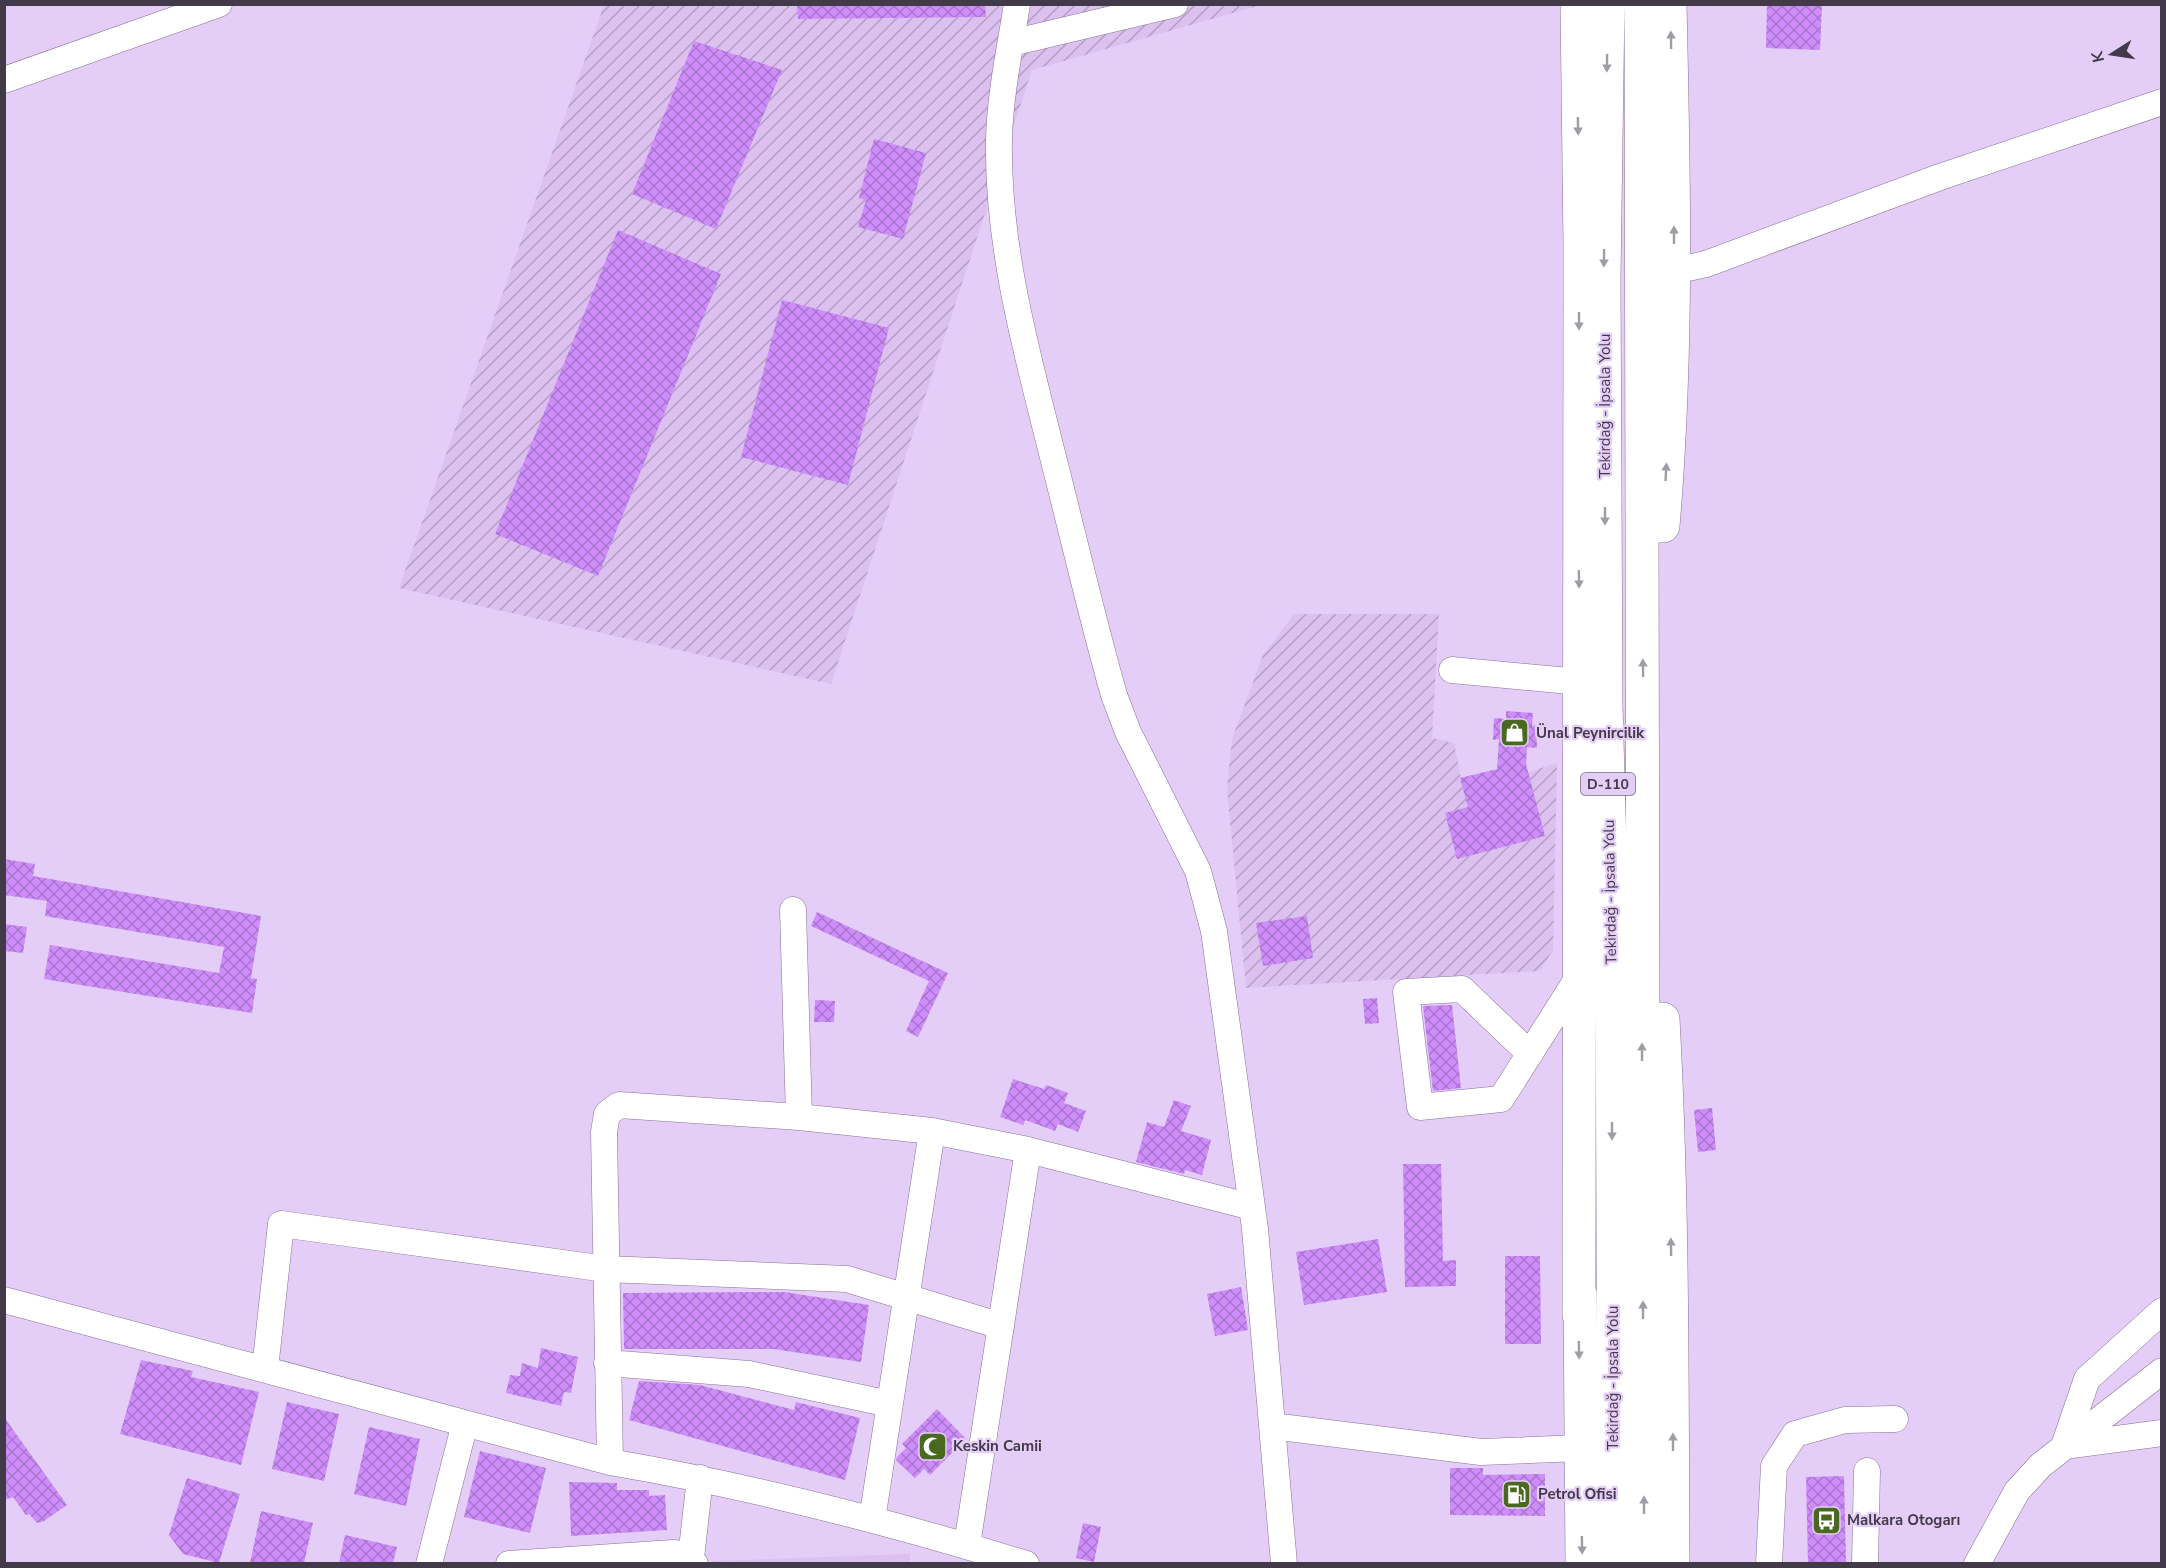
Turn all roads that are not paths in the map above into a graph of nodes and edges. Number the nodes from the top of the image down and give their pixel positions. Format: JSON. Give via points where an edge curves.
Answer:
{"nodes":[{"id":1,"x":219,"y":4,"type":"edge"},
{"id":2,"x":1017,"y":4,"type":"edge"},
{"id":3,"x":1175,"y":4,"type":"edge"},
{"id":4,"x":1577,"y":4,"type":"edge"},
{"id":5,"x":1608,"y":4,"type":"edge"},
{"id":6,"x":1641,"y":4,"type":"edge"},
{"id":7,"x":1670,"y":4,"type":"edge"},
{"id":8,"x":1142,"y":9,"type":"edge"},
{"id":9,"x":1011,"y":43,"type":"junction"},
{"id":10,"x":4,"y":80,"type":"edge"},
{"id":11,"x":2162,"y":102,"type":"edge"},
{"id":12,"x":1674,"y":271,"type":"junction"},
{"id":13,"x":1643,"y":634,"type":"junction"},
{"id":14,"x":1452,"y":670,"type":"dead end"},
{"id":15,"x":1580,"y":682,"type":"junction"},
{"id":16,"x":1606,"y":705,"type":"junction"},
{"id":17,"x":1644,"y":708,"type":"junction"},
{"id":18,"x":793,"y":909,"type":"dead end"},
{"id":19,"x":1581,"y":973,"type":"junction"},
{"id":20,"x":1530,"y":1054,"type":"junction"},
{"id":21,"x":799,"y":1117,"type":"junction"},
{"id":22,"x":932,"y":1131,"type":"junction"},
{"id":23,"x":1028,"y":1150,"type":"junction"},
{"id":24,"x":1252,"y":1207,"type":"junction"},
{"id":25,"x":606,"y":1269,"type":"junction"},
{"id":26,"x":906,"y":1296,"type":"junction"},
{"id":27,"x":4,"y":1300,"type":"edge"},
{"id":28,"x":2162,"y":1311,"type":"edge"},
{"id":29,"x":1579,"y":1315,"type":"junction"},
{"id":30,"x":1001,"y":1326,"type":"junction"},
{"id":31,"x":607,"y":1363,"type":"junction"},
{"id":32,"x":265,"y":1370,"type":"junction"},
{"id":33,"x":2162,"y":1371,"type":"edge"},
{"id":34,"x":890,"y":1404,"type":"junction"},
{"id":35,"x":1895,"y":1419,"type":"dead end"},
{"id":36,"x":465,"y":1422,"type":"junction"},
{"id":37,"x":1272,"y":1426,"type":"junction"},
{"id":38,"x":2162,"y":1433,"type":"edge"},
{"id":39,"x":2064,"y":1446,"type":"junction"},
{"id":40,"x":1581,"y":1448,"type":"junction"},
{"id":41,"x":610,"y":1462,"type":"junction"},
{"id":42,"x":1867,"y":1471,"type":"dead end"},
{"id":43,"x":699,"y":1478,"type":"junction"},
{"id":44,"x":872,"y":1520,"type":"junction"},
{"id":45,"x":967,"y":1545,"type":"junction"},
{"id":46,"x":693,"y":1561,"type":"edge"},
{"id":47,"x":429,"y":1563,"type":"edge"},
{"id":48,"x":509,"y":1563,"type":"edge"},
{"id":49,"x":1026,"y":1563,"type":"edge"},
{"id":50,"x":1284,"y":1563,"type":"edge"},
{"id":51,"x":1582,"y":1563,"type":"edge"},
{"id":52,"x":1614,"y":1563,"type":"edge"},
{"id":53,"x":1644,"y":1563,"type":"edge"},
{"id":54,"x":1673,"y":1563,"type":"edge"},
{"id":55,"x":1769,"y":1563,"type":"edge"},
{"id":56,"x":1865,"y":1563,"type":"edge"},
{"id":57,"x":1977,"y":1563,"type":"edge"}],
"edges":[{"from":1,"to":10,"type":"street"},
{"from":2,"to":9,"type":"street"},
{"from":3,"to":8,"type":"street"},
{"from":4,"to":15,"type":"highway","one_way":true},
{"from":5,"to":16,"type":"highway","name":"Tekirdağ - İpsala Yolu","number":"D-110","one_way":true,"via":[[1604,279]]},
{"from":6,"to":13,"type":"highway","name":"Tekirdağ - İpsala Yolu","number":"D-110"},
{"from":12,"to":7,"type":"highway","one_way":true},
{"from":8,"to":9,"type":"street"},
{"from":9,"to":24,"type":"street","via":[[1000,116],[1001,187],[1013,288],[1026,351],[1118,705],[1133,743],[1181,835],[1207,901]]},
{"from":11,"to":12,"type":"street","via":[[1940,177],[1706,264]]},
{"from":13,"to":12,"type":"highway","one_way":true,"via":[[1660,558]]},
{"from":17,"to":13,"type":"highway","name":"Tekirdağ - İpsala Yolu","number":"D-110","one_way":true},
{"from":14,"to":15,"type":"street"},
{"from":15,"to":19,"type":"highway"},
{"from":16,"to":29,"type":"highway","via":[[1596,922],[1596,1050]]},
{"from":16,"to":52,"type":"highway","name":"Tekirdağ - İpsala Yolu","number":"D-110","one_way":true,"via":[[1612,917]]},
{"from":53,"to":17,"type":"highway","name":"Tekirdağ - İpsala Yolu","number":"D-110","one_way":true},
{"from":54,"to":17,"type":"highway","one_way":true,"via":[[1669,1121]]},
{"from":18,"to":21,"type":"street"},
{"from":19,"to":20,"type":"street"},
{"from":19,"to":29,"type":"highway"},
{"from":20,"to":20,"type":"street","via":[[1501,1099],[1420,1107],[1406,992],[1462,989]]},
{"from":21,"to":22,"type":"street"},
{"from":21,"to":25,"type":"street","via":[[619,1105],[608,1114],[604,1132]]},
{"from":22,"to":23,"type":"street"},
{"from":22,"to":26,"type":"street"},
{"from":23,"to":24,"type":"street"},
{"from":23,"to":30,"type":"street"},
{"from":24,"to":37,"type":"street"},
{"from":25,"to":26,"type":"street","via":[[847,1279]]},
{"from":25,"to":31,"type":"street"},
{"from":25,"to":32,"type":"street","via":[[281,1224]]},
{"from":26,"to":30,"type":"street"},
{"from":26,"to":34,"type":"street"},
{"from":27,"to":32,"type":"street"},
{"from":28,"to":39,"type":"street","via":[[2087,1379]]},
{"from":29,"to":40,"type":"highway","one_way":true},
{"from":30,"to":45,"type":"street"},
{"from":31,"to":34,"type":"street","via":[[749,1374]]},
{"from":31,"to":41,"type":"street"},
{"from":32,"to":36,"type":"street"},
{"from":33,"to":39,"type":"street"},
{"from":34,"to":44,"type":"street"},
{"from":35,"to":55,"type":"street","via":[[1845,1420],[1795,1434],[1774,1466]]},
{"from":36,"to":41,"type":"street"},
{"from":36,"to":47,"type":"street"},
{"from":37,"to":40,"type":"street","via":[[1481,1452]]},
{"from":37,"to":50,"type":"street"},
{"from":38,"to":39,"type":"street"},
{"from":39,"to":57,"type":"street","via":[[2017,1491]]},
{"from":40,"to":51,"type":"highway","one_way":true},
{"from":41,"to":43,"type":"street"},
{"from":42,"to":56,"type":"street"},
{"from":43,"to":44,"type":"street"},
{"from":43,"to":46,"type":"street"},
{"from":44,"to":45,"type":"street"},
{"from":45,"to":49,"type":"street"},
{"from":46,"to":48,"type":"street","via":[[673,1553]]}]}
